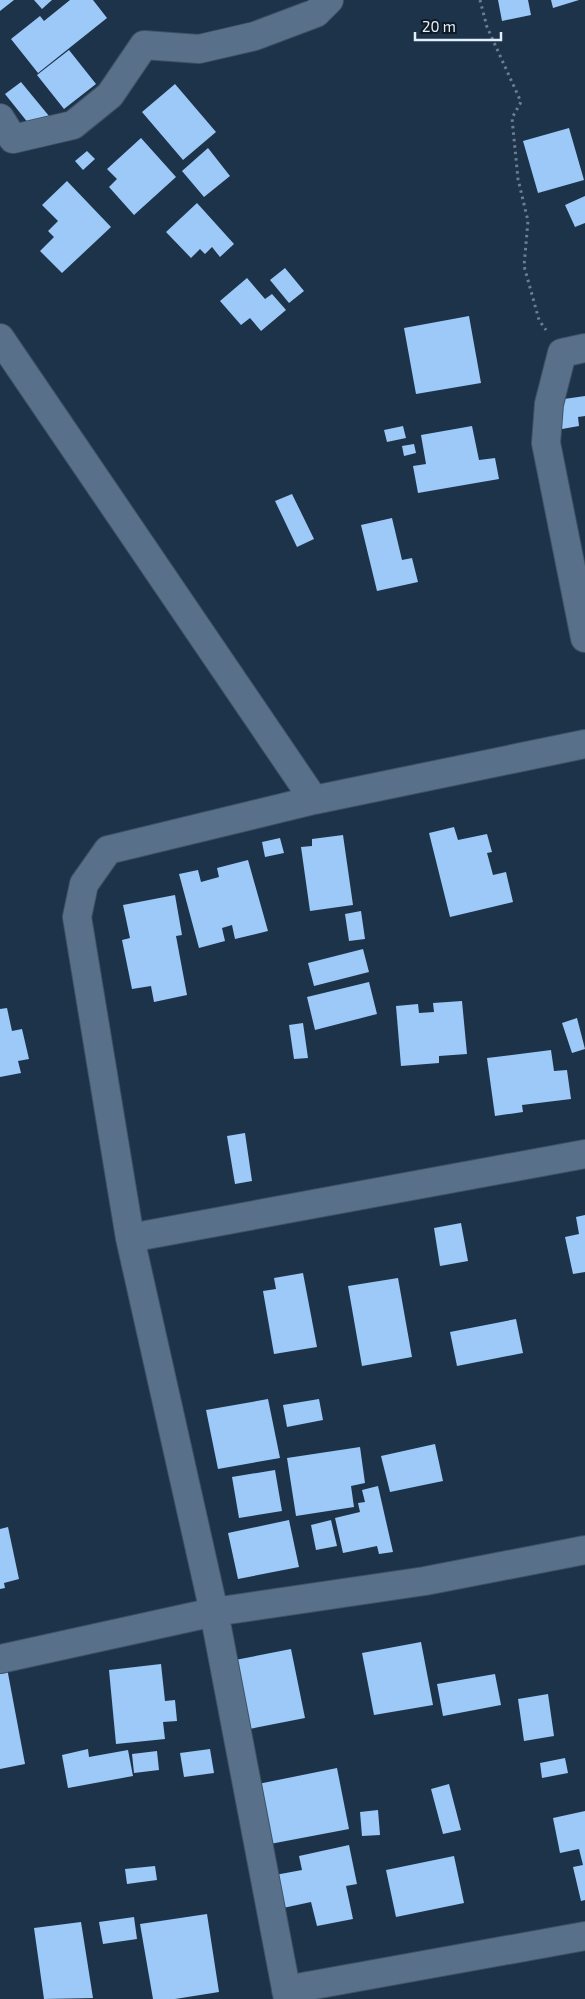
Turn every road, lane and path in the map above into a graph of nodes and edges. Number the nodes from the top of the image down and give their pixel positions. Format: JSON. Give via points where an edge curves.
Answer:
{"nodes":[{"id":1,"x":329,"y":0,"type":"edge"},
{"id":2,"x":480,"y":0,"type":"edge"},
{"id":3,"x":0,"y":118,"type":"edge"},
{"id":4,"x":0,"y":338,"type":"edge"},
{"id":5,"x":574,"y":351,"type":"edge"},
{"id":6,"x":585,"y":638,"type":"edge"},
{"id":7,"x":585,"y":744,"type":"edge"},
{"id":8,"x":314,"y":800,"type":"junction"},
{"id":9,"x":585,"y":1154,"type":"edge"},
{"id":10,"x":130,"y":1238,"type":"junction"},
{"id":11,"x":585,"y":1550,"type":"edge"},
{"id":12,"x":214,"y":1612,"type":"junction"},
{"id":13,"x":0,"y":1659,"type":"edge"},
{"id":14,"x":585,"y":1936,"type":"edge"},
{"id":15,"x":287,"y":1994,"type":"edge"}],
"edges":[{"from":1,"to":3,"type":"street","via":[[316,13],[255,36],[199,49],[144,45],[110,95],[73,126],[13,138]]},
{"from":2,"to":5,"type":"path","via":[[487,27],[521,102],[512,118],[518,179],[528,221],[524,266],[539,320]]},
{"from":4,"to":8,"type":"street"},
{"from":5,"to":6,"type":"street","via":[[549,404],[546,443]]},
{"from":7,"to":8,"type":"street"},
{"from":8,"to":10,"type":"street","via":[[108,850],[84,884],[77,917]]},
{"from":9,"to":10,"type":"street"},
{"from":10,"to":12,"type":"street"},
{"from":11,"to":12,"type":"street","via":[[424,1581]]},
{"from":12,"to":13,"type":"street"},
{"from":12,"to":15,"type":"street"},
{"from":14,"to":15,"type":"street"}]}
